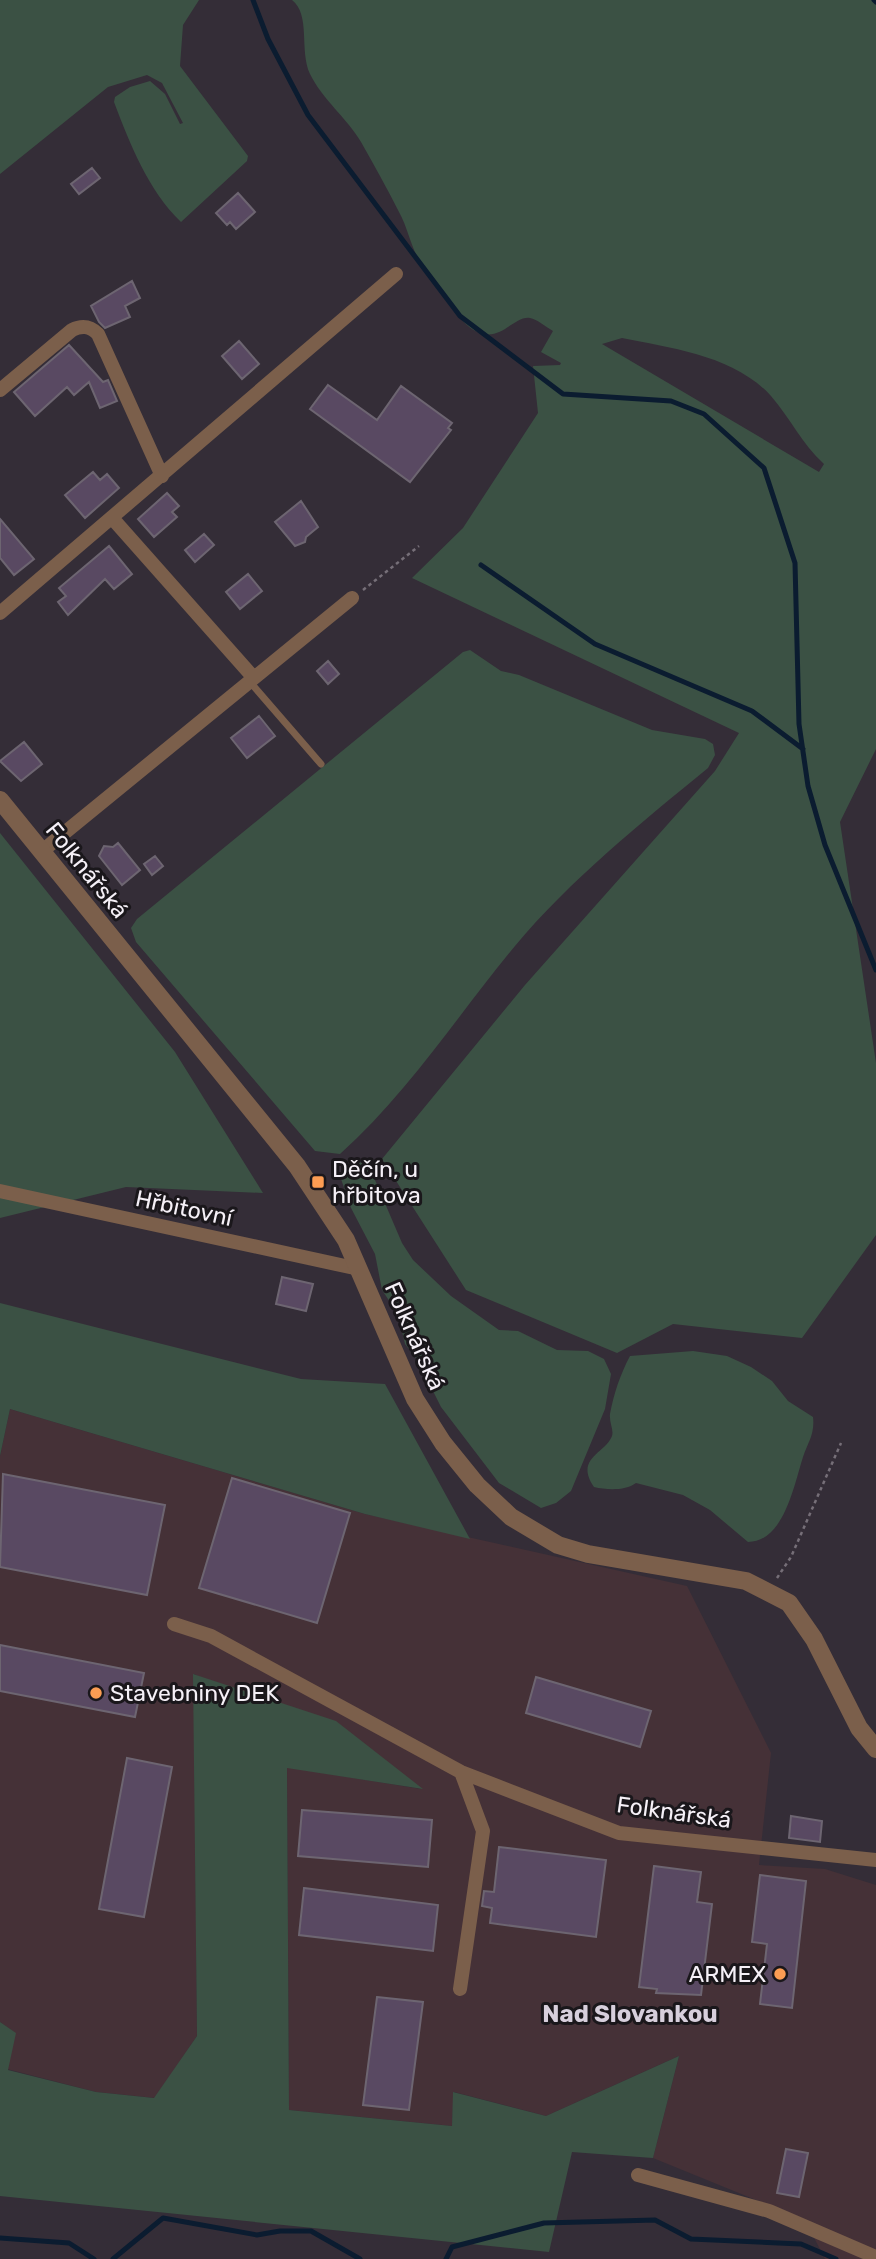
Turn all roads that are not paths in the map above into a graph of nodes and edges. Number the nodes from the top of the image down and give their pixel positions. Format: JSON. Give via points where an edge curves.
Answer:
{"nodes":[{"id":1,"x":396,"y":274,"type":"dead end"},
{"id":2,"x":0,"y":390,"type":"edge"},
{"id":3,"x":162,"y":477,"type":"junction"},
{"id":4,"x":113,"y":519,"type":"junction"},
{"id":5,"x":352,"y":598,"type":"road end"},
{"id":6,"x":0,"y":613,"type":"edge"},
{"id":7,"x":252,"y":680,"type":"junction"},
{"id":8,"x":321,"y":764,"type":"dead end"},
{"id":9,"x":0,"y":800,"type":"edge"},
{"id":10,"x":41,"y":852,"type":"junction"},
{"id":11,"x":0,"y":1191,"type":"edge"},
{"id":12,"x":359,"y":1269,"type":"junction"},
{"id":13,"x":174,"y":1624,"type":"dead end"},
{"id":14,"x":876,"y":1749,"type":"edge"},
{"id":15,"x":461,"y":1772,"type":"junction"},
{"id":16,"x":876,"y":1860,"type":"edge"},
{"id":17,"x":460,"y":1990,"type":"dead end"},
{"id":18,"x":638,"y":2175,"type":"dead end"},
{"id":19,"x":876,"y":2257,"type":"edge"}],
"edges":[{"from":1,"to":3,"type":"street"},
{"from":2,"to":3,"type":"street","via":[[72,330],[90,328],[97,334]]},
{"from":3,"to":4,"type":"street"},
{"from":4,"to":6,"type":"street"},
{"from":4,"to":7,"type":"street"},
{"from":5,"to":7,"type":"street"},
{"from":7,"to":8,"type":"lane"},
{"from":7,"to":10,"type":"street"},
{"from":9,"to":10,"type":"street","name":"Folknářská"},
{"from":10,"to":12,"type":"street","name":"Folknářská","via":[[298,1166]]},
{"from":11,"to":12,"type":"street","name":"Hřbitovní"},
{"from":12,"to":14,"type":"street","name":"Folknářská","via":[[404,1376],[429,1422],[460,1465],[511,1517],[573,1550],[746,1581],[789,1604],[814,1639],[859,1728]]},
{"from":13,"to":15,"type":"street","name":"Folknářská","via":[[211,1636]]},
{"from":15,"to":16,"type":"street","name":"Folknářská","via":[[619,1833]]},
{"from":15,"to":17,"type":"street","via":[[483,1831]]},
{"from":18,"to":19,"type":"street","via":[[769,2211]]}]}
